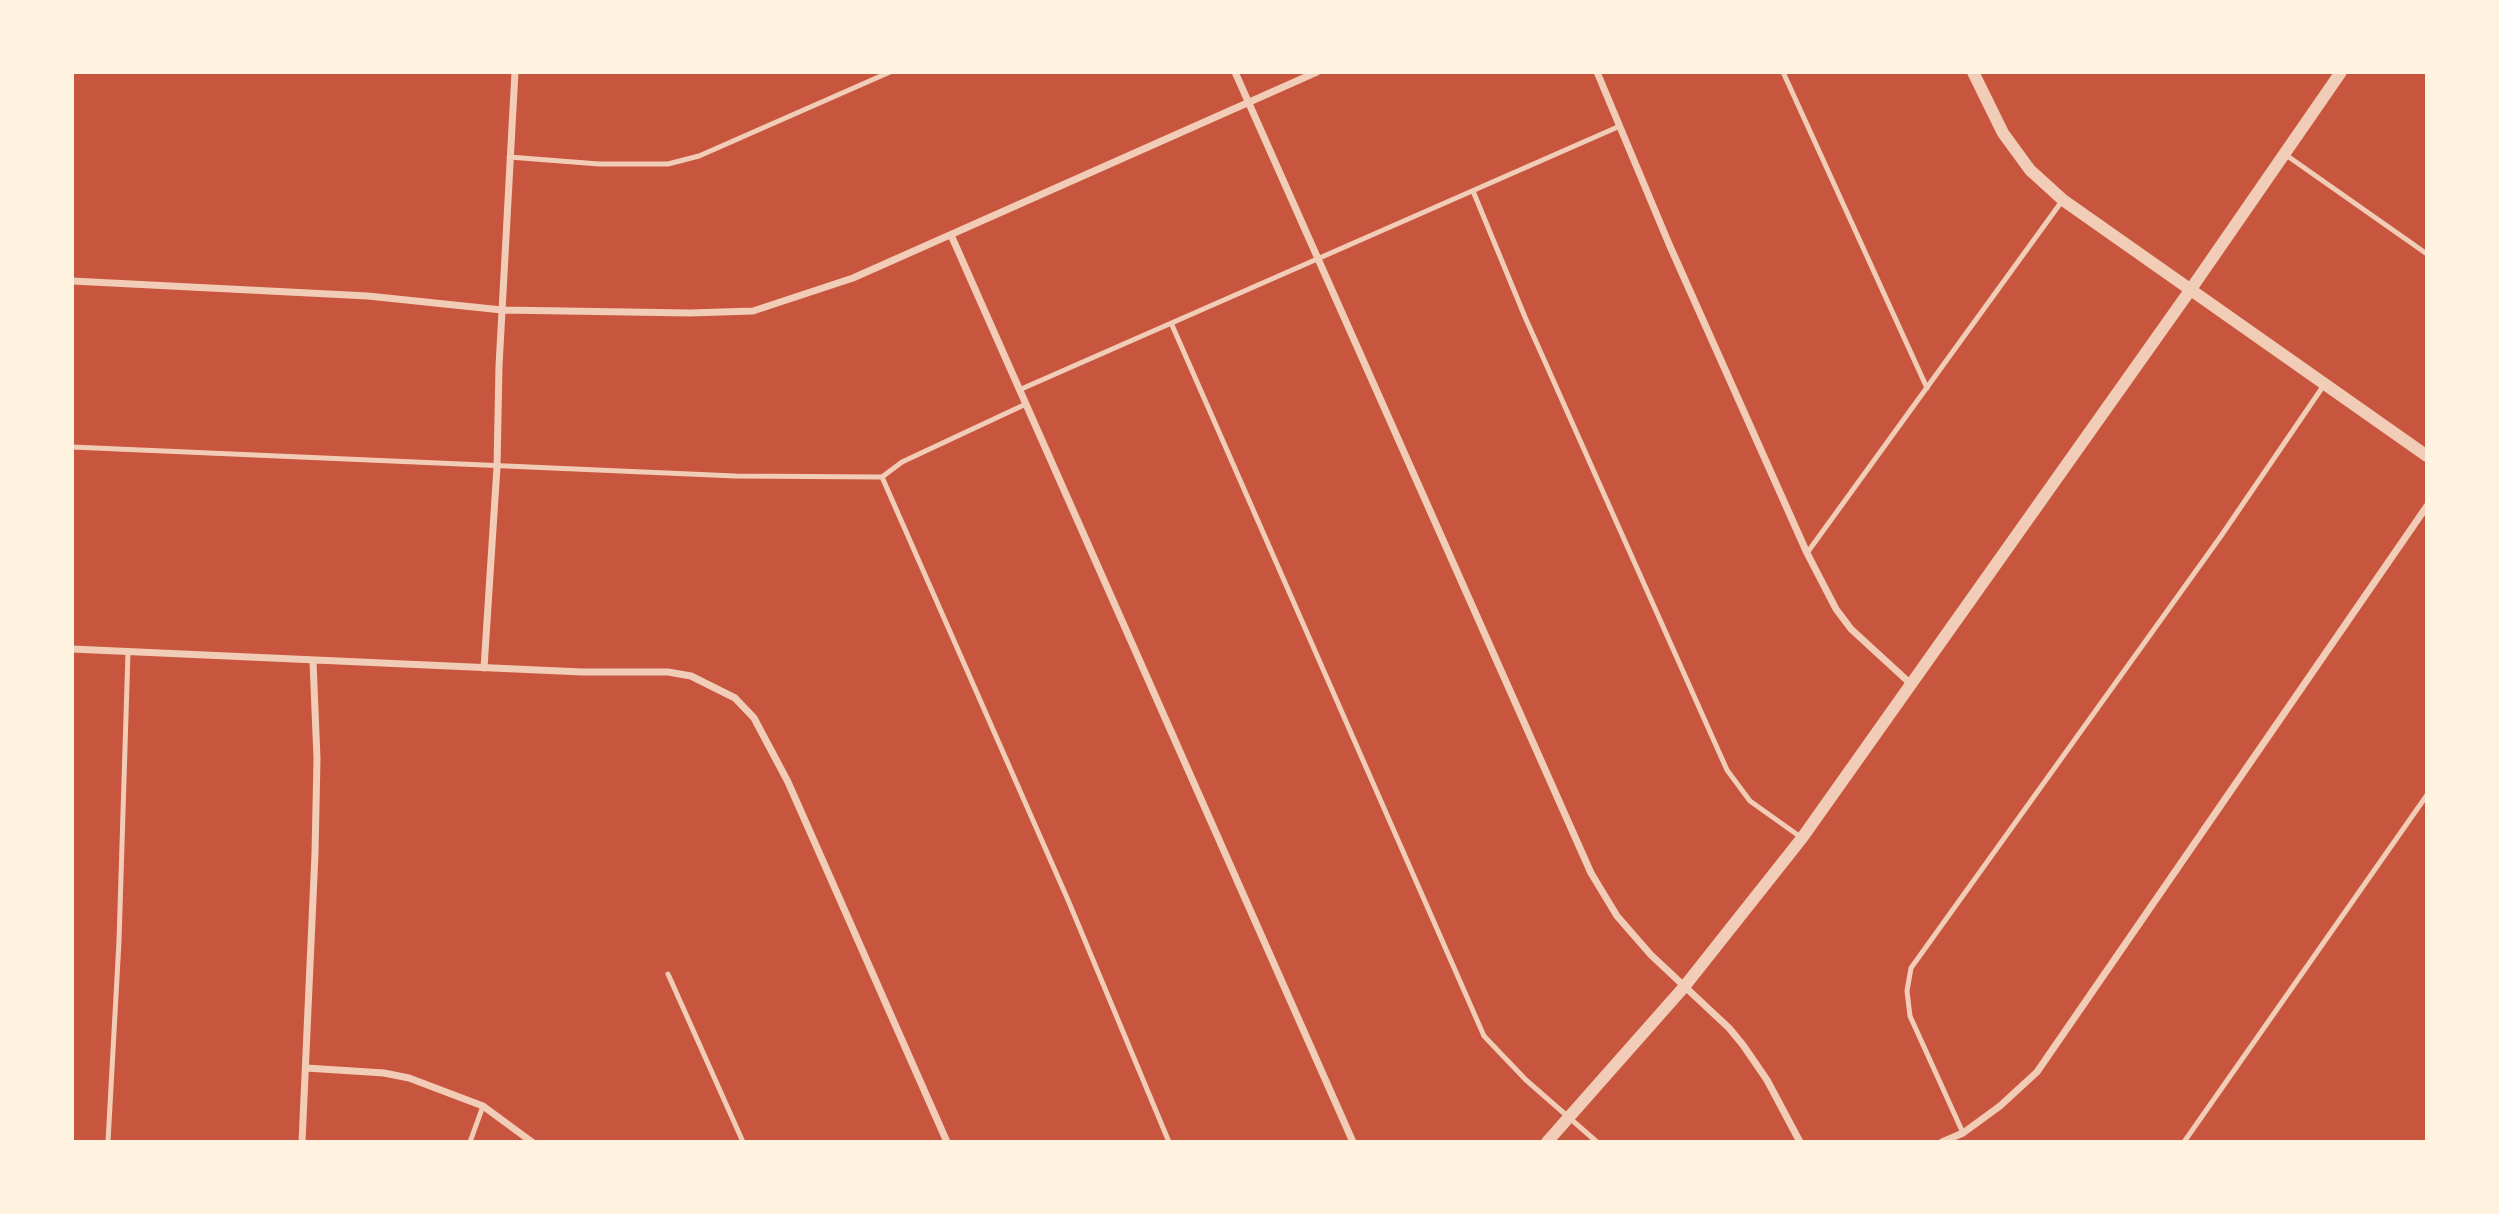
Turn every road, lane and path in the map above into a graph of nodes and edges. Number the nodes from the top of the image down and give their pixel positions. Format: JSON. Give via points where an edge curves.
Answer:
{"nodes":[{"id":1,"x":515,"y":72,"type":"edge"},
{"id":2,"x":890,"y":72,"type":"edge"},
{"id":3,"x":1235,"y":72,"type":"edge"},
{"id":4,"x":1317,"y":72,"type":"edge"},
{"id":5,"x":1597,"y":72,"type":"edge"},
{"id":6,"x":1783,"y":72,"type":"edge"},
{"id":7,"x":1973,"y":72,"type":"edge"},
{"id":8,"x":2341,"y":72,"type":"edge"},
{"id":9,"x":1249,"y":102,"type":"junction"},
{"id":10,"x":1620,"y":126,"type":"junction"},
{"id":11,"x":2284,"y":153,"type":"junction"},
{"id":12,"x":509,"y":157,"type":"junction"},
{"id":13,"x":1473,"y":191,"type":"junction"},
{"id":14,"x":2063,"y":200,"type":"junction"},
{"id":15,"x":951,"y":235,"type":"junction"},
{"id":16,"x":2427,"y":254,"type":"edge"},
{"id":17,"x":1317,"y":260,"type":"junction"},
{"id":18,"x":72,"y":281,"type":"edge"},
{"id":19,"x":2191,"y":289,"type":"junction"},
{"id":20,"x":502,"y":310,"type":"junction"},
{"id":21,"x":1172,"y":325,"type":"junction"},
{"id":22,"x":2324,"y":385,"type":"junction"},
{"id":23,"x":1927,"y":388,"type":"junction"},
{"id":24,"x":1019,"y":390,"type":"junction"},
{"id":25,"x":1026,"y":404,"type":"junction"},
{"id":26,"x":72,"y":447,"type":"edge"},
{"id":27,"x":2427,"y":456,"type":"edge"},
{"id":28,"x":497,"y":467,"type":"junction"},
{"id":29,"x":881,"y":477,"type":"junction"},
{"id":30,"x":2427,"y":506,"type":"edge"},
{"id":31,"x":1807,"y":553,"type":"junction"},
{"id":32,"x":72,"y":649,"type":"edge"},
{"id":33,"x":128,"y":652,"type":"junction"},
{"id":34,"x":313,"y":661,"type":"junction"},
{"id":35,"x":484,"y":668,"type":"junction"},
{"id":36,"x":1913,"y":686,"type":"junction"},
{"id":37,"x":2427,"y":795,"type":"edge"},
{"id":38,"x":1802,"y":838,"type":"junction"},
{"id":39,"x":668,"y":974,"type":"dead end"},
{"id":40,"x":1684,"y":987,"type":"junction"},
{"id":41,"x":306,"y":1069,"type":"junction"},
{"id":42,"x":483,"y":1106,"type":"junction"},
{"id":43,"x":1570,"y":1118,"type":"junction"},
{"id":44,"x":1963,"y":1133,"type":"junction"},
{"id":45,"x":108,"y":1142,"type":"edge"},
{"id":46,"x":302,"y":1142,"type":"edge"},
{"id":47,"x":470,"y":1142,"type":"edge"},
{"id":48,"x":532,"y":1142,"type":"edge"},
{"id":49,"x":743,"y":1142,"type":"edge"},
{"id":50,"x":947,"y":1142,"type":"edge"},
{"id":51,"x":1169,"y":1142,"type":"edge"},
{"id":52,"x":1353,"y":1142,"type":"edge"},
{"id":53,"x":1548,"y":1142,"type":"edge"},
{"id":54,"x":1597,"y":1142,"type":"edge"},
{"id":55,"x":1800,"y":1142,"type":"edge"},
{"id":56,"x":1942,"y":1142,"type":"edge"},
{"id":57,"x":2184,"y":1142,"type":"edge"}],
"edges":[{"from":1,"to":12,"type":"street"},
{"from":2,"to":12,"type":"lane","via":[[699,156],[668,164]]},
{"from":3,"to":9,"type":"street"},
{"from":4,"to":9,"type":"street"},
{"from":5,"to":10,"type":"street"},
{"from":6,"to":23,"type":"lane"},
{"from":7,"to":14,"type":"street","via":[[2003,133],[2030,170]]},
{"from":8,"to":11,"type":"street"},
{"from":9,"to":15,"type":"street"},
{"from":9,"to":17,"type":"street"},
{"from":10,"to":13,"type":"lane"},
{"from":10,"to":31,"type":"street"},
{"from":11,"to":16,"type":"lane"},
{"from":11,"to":19,"type":"street"},
{"from":12,"to":20,"type":"street"},
{"from":13,"to":17,"type":"lane"},
{"from":13,"to":38,"type":"lane","via":[[1727,770],[1750,801]]},
{"from":14,"to":19,"type":"street"},
{"from":14,"to":23,"type":"lane"},
{"from":15,"to":20,"type":"street","via":[[853,278],[753,311]]},
{"from":15,"to":24,"type":"street"},
{"from":17,"to":21,"type":"lane"},
{"from":17,"to":40,"type":"street","via":[[1591,873],[1617,916]]},
{"from":18,"to":20,"type":"street","via":[[368,296]]},
{"from":19,"to":22,"type":"street"},
{"from":19,"to":36,"type":"street"},
{"from":20,"to":28,"type":"street"},
{"from":21,"to":24,"type":"lane"},
{"from":21,"to":43,"type":"lane","via":[[1484,1036]]},
{"from":22,"to":27,"type":"street"},
{"from":22,"to":44,"type":"lane","via":[[1911,968],[1907,991],[1910,1016]]},
{"from":23,"to":31,"type":"lane"},
{"from":24,"to":25,"type":"street"},
{"from":25,"to":29,"type":"lane","via":[[902,462]]},
{"from":25,"to":52,"type":"street"},
{"from":26,"to":28,"type":"lane"},
{"from":28,"to":29,"type":"lane"},
{"from":28,"to":35,"type":"street"},
{"from":29,"to":51,"type":"lane"},
{"from":30,"to":44,"type":"street","via":[[2052,1052],[2020,1089]]},
{"from":31,"to":36,"type":"street","via":[[1851,629]]},
{"from":32,"to":33,"type":"street"},
{"from":33,"to":34,"type":"street"},
{"from":33,"to":45,"type":"lane"},
{"from":34,"to":35,"type":"street"},
{"from":34,"to":41,"type":"street","via":[[317,759]]},
{"from":35,"to":50,"type":"street","via":[[668,672],[691,676],[735,698],[754,719],[788,782]]},
{"from":36,"to":38,"type":"street"},
{"from":37,"to":57,"type":"lane"},
{"from":38,"to":40,"type":"street"},
{"from":39,"to":49,"type":"lane"},
{"from":40,"to":43,"type":"street"},
{"from":40,"to":55,"type":"street","via":[[1743,1045]]},
{"from":41,"to":42,"type":"street","via":[[409,1078]]},
{"from":41,"to":46,"type":"street"},
{"from":42,"to":47,"type":"lane"},
{"from":42,"to":48,"type":"street"},
{"from":43,"to":53,"type":"street"},
{"from":43,"to":54,"type":"lane"},
{"from":44,"to":56,"type":"street"}]}
